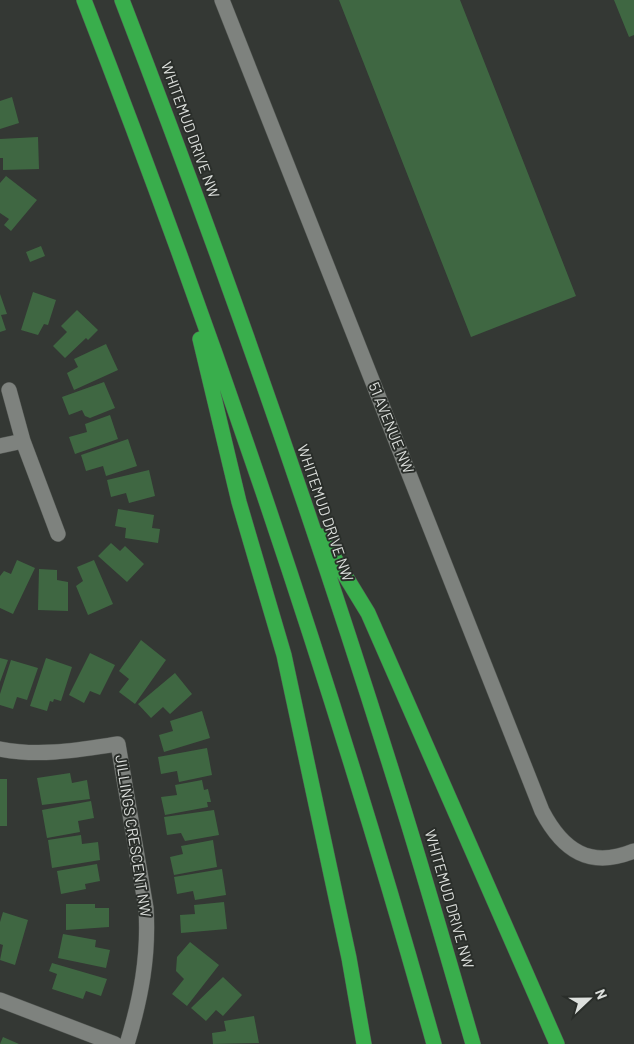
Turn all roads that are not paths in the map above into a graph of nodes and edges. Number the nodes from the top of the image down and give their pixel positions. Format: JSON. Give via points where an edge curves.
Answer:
{"nodes":[{"id":1,"x":84,"y":0,"type":"edge"},
{"id":2,"x":122,"y":0,"type":"edge"},
{"id":3,"x":222,"y":0,"type":"edge"},
{"id":4,"x":178,"y":250,"type":"junction"},
{"id":5,"x":9,"y":390,"type":"dead end"},
{"id":6,"x":23,"y":441,"type":"junction"},
{"id":7,"x":0,"y":446,"type":"edge"},
{"id":8,"x":308,"y":514,"type":"junction"},
{"id":9,"x":58,"y":534,"type":"dead end"},
{"id":10,"x":0,"y":749,"type":"edge"},
{"id":11,"x":634,"y":851,"type":"edge"},
{"id":12,"x":0,"y":1000,"type":"edge"},
{"id":13,"x":115,"y":1044,"type":"edge"},
{"id":14,"x":126,"y":1044,"type":"edge"},
{"id":15,"x":364,"y":1044,"type":"edge"},
{"id":16,"x":434,"y":1044,"type":"edge"},
{"id":17,"x":473,"y":1044,"type":"edge"},
{"id":18,"x":557,"y":1044,"type":"edge"}],
"edges":[{"from":1,"to":4,"type":"highway"},
{"from":2,"to":8,"type":"highway","name":"WHITEMUD DRIVE NW","via":[[212,240]]},
{"from":3,"to":11,"type":"street","name":"51 AVENUE NW","via":[[542,811],[555,832],[572,849],[596,859]]},
{"from":4,"to":15,"type":"highway","via":[[239,502],[284,655],[349,958]]},
{"from":4,"to":16,"type":"highway","via":[[304,614],[365,805]]},
{"from":5,"to":6,"type":"street"},
{"from":6,"to":7,"type":"street"},
{"from":6,"to":9,"type":"street"},
{"from":8,"to":17,"type":"highway","name":"WHITEMUD DRIVE NW","via":[[399,794]]},
{"from":8,"to":18,"type":"highway","via":[[368,613]]},
{"from":10,"to":14,"type":"street","name":"JILLINGS CRESCENT NW","via":[[55,753],[118,744],[148,932],[142,990]]},
{"from":12,"to":13,"type":"street"}]}
